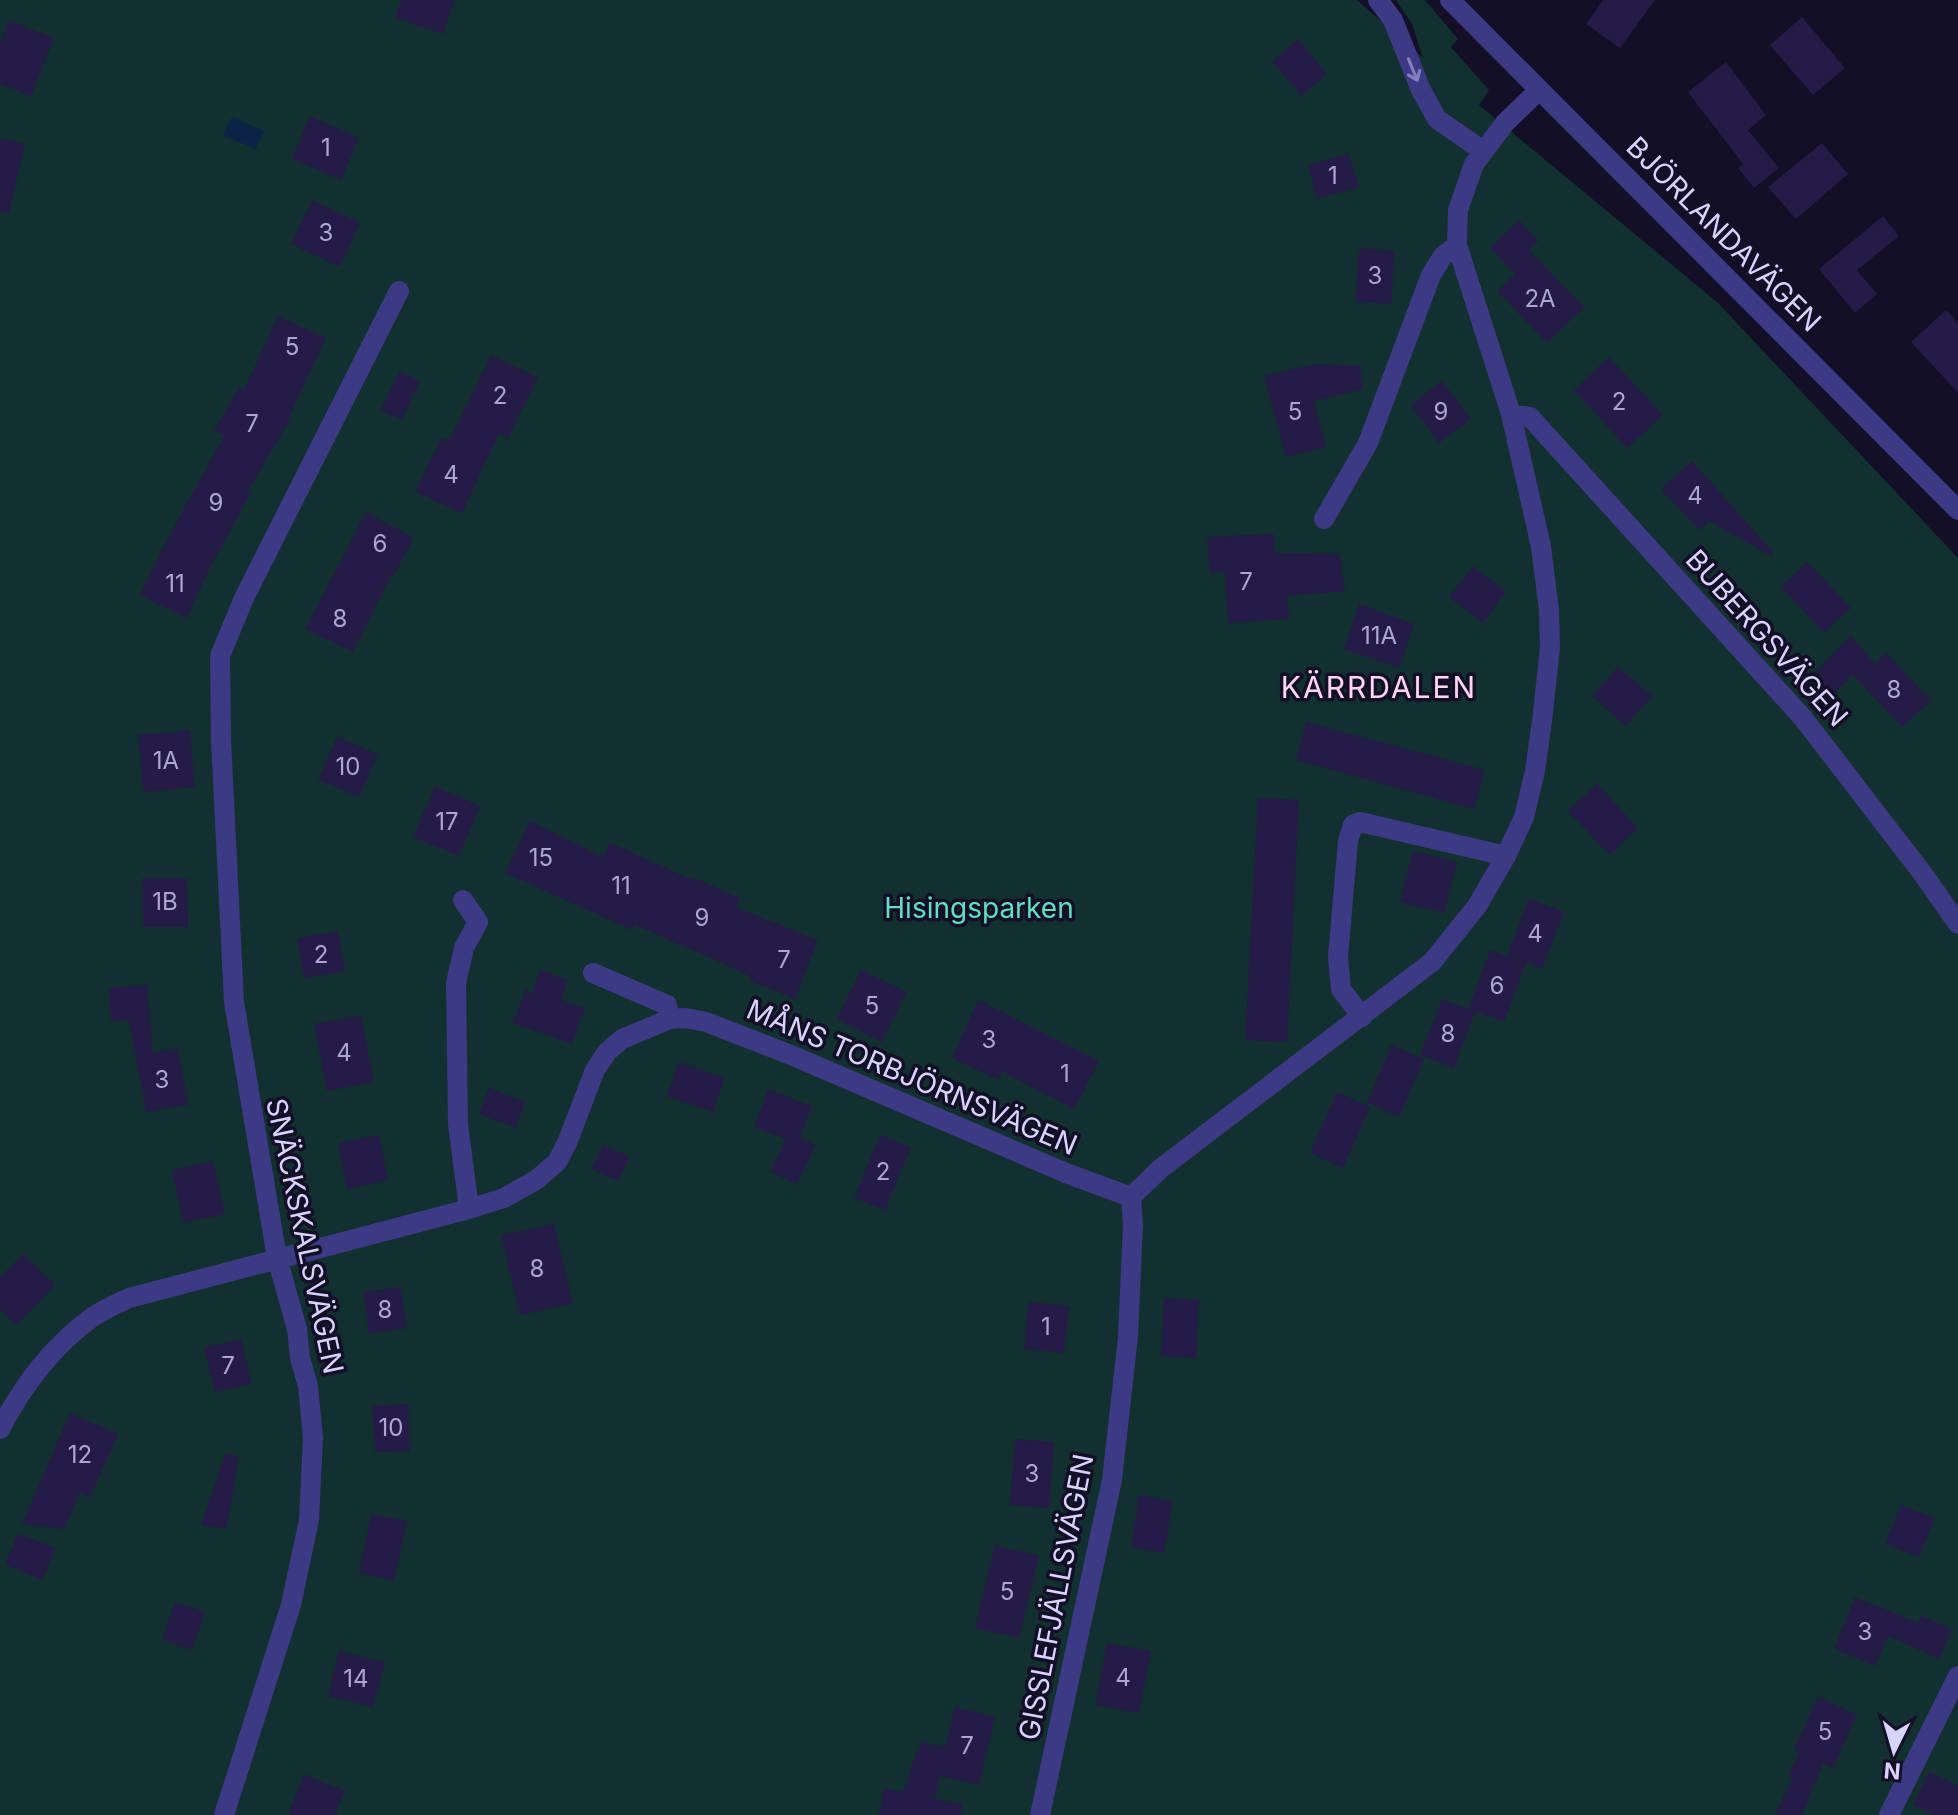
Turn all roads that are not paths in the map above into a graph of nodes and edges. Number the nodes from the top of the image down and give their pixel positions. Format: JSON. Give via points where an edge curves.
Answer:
{"nodes":[{"id":1,"x":1378,"y":0,"type":"edge"},
{"id":2,"x":1450,"y":0,"type":"edge"},
{"id":3,"x":1538,"y":91,"type":"junction"},
{"id":4,"x":1483,"y":151,"type":"junction"},
{"id":5,"x":1457,"y":245,"type":"junction"},
{"id":6,"x":399,"y":291,"type":"dead end"},
{"id":7,"x":1511,"y":414,"type":"junction"},
{"id":8,"x":1958,"y":510,"type":"edge"},
{"id":9,"x":1324,"y":519,"type":"dead end"},
{"id":10,"x":1506,"y":856,"type":"junction"},
{"id":11,"x":463,"y":900,"type":"dead end"},
{"id":12,"x":1958,"y":924,"type":"edge"},
{"id":13,"x":593,"y":973,"type":"dead end"},
{"id":14,"x":1362,"y":1017,"type":"junction"},
{"id":15,"x":670,"y":1019,"type":"junction"},
{"id":16,"x":1131,"y":1197,"type":"junction"},
{"id":17,"x":469,"y":1209,"type":"junction"},
{"id":18,"x":277,"y":1258,"type":"junction"},
{"id":19,"x":0,"y":1429,"type":"edge"},
{"id":20,"x":1958,"y":1676,"type":"edge"},
{"id":21,"x":224,"y":1815,"type":"edge"},
{"id":22,"x":1040,"y":1815,"type":"edge"},
{"id":23,"x":1889,"y":1815,"type":"edge"}],
"edges":[{"from":1,"to":4,"type":"street","one_way":true,"via":[[1393,20],[1437,119]]},
{"from":2,"to":3,"type":"street","name":"BJÖRLANDAVÄGEN"},
{"from":3,"to":4,"type":"street"},
{"from":3,"to":8,"type":"street","name":"BJÖRLANDAVÄGEN"},
{"from":4,"to":5,"type":"street","via":[[1458,210]]},
{"from":5,"to":7,"type":"street"},
{"from":5,"to":9,"type":"street","via":[[1431,275],[1368,443]]},
{"from":6,"to":18,"type":"street","name":"SNÄCKSKALSVÄGEN","via":[[220,656],[234,1002]]},
{"from":7,"to":10,"type":"street","via":[[1541,547],[1550,648],[1535,771],[1524,817]]},
{"from":7,"to":12,"type":"street","name":"BUBERGSVÄGEN","via":[[1530,417],[1803,718]]},
{"from":10,"to":14,"type":"street","via":[[1477,906],[1432,962]]},
{"from":10,"to":14,"type":"street","via":[[1360,822],[1353,825],[1338,957],[1341,989]]},
{"from":11,"to":17,"type":"street","via":[[478,922],[464,948],[456,983],[458,1124]]},
{"from":13,"to":15,"type":"street","via":[[667,1005]]},
{"from":14,"to":16,"type":"street","via":[[1160,1169]]},
{"from":15,"to":16,"type":"street","name":"MÅNS TORBJÖRNSVÄGEN","via":[[706,1022]]},
{"from":15,"to":17,"type":"street","name":"MÅNS TORBJÖRNSVÄGEN","via":[[622,1039],[607,1052],[557,1162],[504,1198]]},
{"from":16,"to":22,"type":"street","name":"GISSLEFJÄLLSVÄGEN","via":[[1128,1337],[1112,1480]]},
{"from":17,"to":18,"type":"street","name":"MÅNS TORBJÖRNSVÄGEN"},
{"from":18,"to":19,"type":"street","name":"MÅNS TORBJÖRNSVÄGEN","via":[[129,1298],[93,1316],[54,1351],[17,1397]]},
{"from":18,"to":21,"type":"street","name":"SNÄCKSKALSVÄGEN","via":[[308,1386],[313,1438],[309,1520],[291,1605]]},
{"from":20,"to":23,"type":"street"}]}
